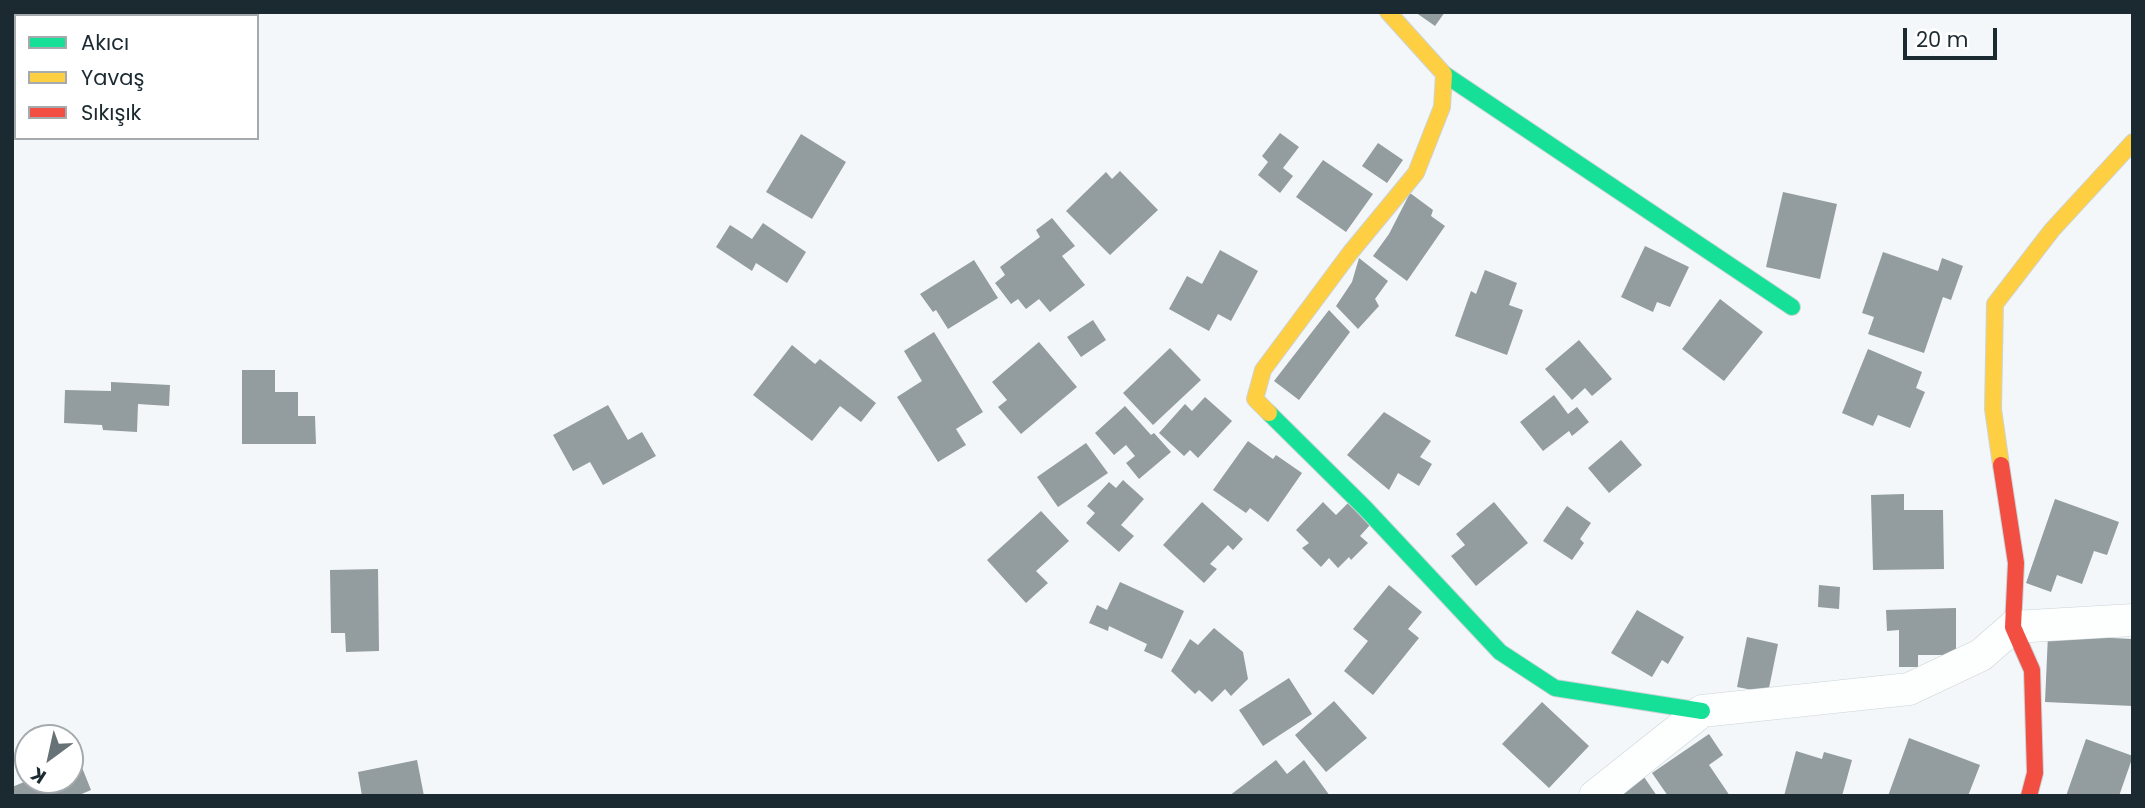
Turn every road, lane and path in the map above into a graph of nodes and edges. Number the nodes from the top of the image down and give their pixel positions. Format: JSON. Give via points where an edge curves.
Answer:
{"nodes":[{"id":1,"x":1388,"y":12,"type":"edge"},
{"id":2,"x":1444,"y":74,"type":"junction"},
{"id":3,"x":2133,"y":142,"type":"edge"},
{"id":4,"x":1792,"y":307,"type":"dead end"},
{"id":5,"x":2133,"y":620,"type":"edge"},
{"id":6,"x":2013,"y":627,"type":"junction"},
{"id":7,"x":1702,"y":711,"type":"junction"},
{"id":8,"x":1595,"y":796,"type":"edge"},
{"id":9,"x":2028,"y":796,"type":"edge"}],
"edges":[{"from":1,"to":2,"type":"street"},
{"from":2,"to":4,"type":"street"},
{"from":2,"to":7,"type":"street","via":[[1442,107],[1416,173],[1263,370],[1255,399],[1500,652],[1555,688]]},
{"from":3,"to":6,"type":"street","via":[[2052,230],[1995,304],[1993,409],[2016,563]]},
{"from":5,"to":6,"type":"street"},
{"from":6,"to":7,"type":"street","via":[[1981,654],[1909,690]]},
{"from":6,"to":9,"type":"street","via":[[2032,670],[2035,774]]},
{"from":7,"to":8,"type":"street"}]}
